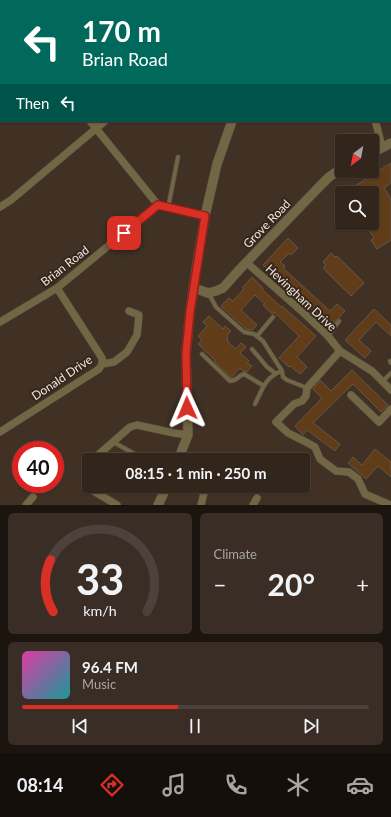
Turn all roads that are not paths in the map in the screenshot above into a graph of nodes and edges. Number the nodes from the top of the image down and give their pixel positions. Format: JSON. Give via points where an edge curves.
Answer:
{"nodes":[{"id":1,"x":91,"y":122,"type":"edge"},
{"id":2,"x":104,"y":122,"type":"edge"},
{"id":3,"x":232,"y":122,"type":"edge"},
{"id":4,"x":375,"y":122,"type":"edge"},
{"id":5,"x":96,"y":128,"type":"junction"},
{"id":6,"x":387,"y":145,"type":"edge"},
{"id":7,"x":178,"y":157,"type":"dead end"},
{"id":8,"x":335,"y":173,"type":"edge"},
{"id":9,"x":158,"y":205,"type":"junction"},
{"id":10,"x":0,"y":207,"type":"edge"},
{"id":11,"x":168,"y":208,"type":"junction"},
{"id":12,"x":205,"y":216,"type":"junction"},
{"id":13,"x":246,"y":262,"type":"junction"},
{"id":14,"x":57,"y":288,"type":"junction"},
{"id":15,"x":194,"y":288,"type":"junction"},
{"id":16,"x":208,"y":293,"type":"junction"},
{"id":17,"x":129,"y":311,"type":"dead end"},
{"id":18,"x":273,"y":317,"type":"dead end"},
{"id":19,"x":339,"y":321,"type":"dead end"},
{"id":20,"x":0,"y":322,"type":"edge"},
{"id":21,"x":257,"y":336,"type":"junction"},
{"id":22,"x":328,"y":336,"type":"junction"},
{"id":23,"x":252,"y":349,"type":"dead end"},
{"id":24,"x":340,"y":351,"type":"junction"},
{"id":25,"x":202,"y":354,"type":"dead end"},
{"id":26,"x":102,"y":364,"type":"junction"},
{"id":27,"x":282,"y":371,"type":"junction"},
{"id":28,"x":275,"y":373,"type":"junction"},
{"id":29,"x":391,"y":373,"type":"edge"},
{"id":30,"x":383,"y":381,"type":"junction"},
{"id":31,"x":264,"y":386,"type":"junction"},
{"id":32,"x":307,"y":388,"type":"junction"},
{"id":33,"x":391,"y":390,"type":"edge"},
{"id":34,"x":351,"y":395,"type":"dead end"},
{"id":35,"x":255,"y":404,"type":"dead end"},
{"id":36,"x":391,"y":410,"type":"edge"},
{"id":37,"x":0,"y":432,"type":"edge"},
{"id":38,"x":188,"y":435,"type":"junction"},
{"id":39,"x":113,"y":442,"type":"junction"},
{"id":40,"x":100,"y":453,"type":"edge"},
{"id":41,"x":133,"y":453,"type":"dead end"},
{"id":42,"x":181,"y":453,"type":"edge"},
{"id":43,"x":97,"y":493,"type":"edge"},
{"id":44,"x":164,"y":493,"type":"edge"},
{"id":45,"x":204,"y":493,"type":"edge"},
{"id":46,"x":33,"y":497,"type":"dead end"},
{"id":47,"x":26,"y":505,"type":"edge"},
{"id":48,"x":118,"y":505,"type":"edge"},
{"id":49,"x":158,"y":505,"type":"edge"},
{"id":50,"x":201,"y":505,"type":"edge"},
{"id":51,"x":390,"y":505,"type":"edge"}],
"edges":[{"from":1,"to":5,"type":"street"},
{"from":2,"to":5,"type":"street"},
{"from":3,"to":12,"type":"street","via":[[217,164]]},
{"from":4,"to":6,"type":"street"},
{"from":5,"to":9,"type":"street"},
{"from":5,"to":10,"type":"street"},
{"from":7,"to":11,"type":"lane"},
{"from":8,"to":13,"type":"street","name":"Grove Road","via":[[320,186],[296,216]]},
{"from":9,"to":11,"type":"street"},
{"from":9,"to":14,"type":"street","name":"Brian Road"},
{"from":11,"to":12,"type":"street"},
{"from":12,"to":15,"type":"street"},
{"from":13,"to":16,"type":"street","name":"Grove Road","via":[[223,288]]},
{"from":13,"to":22,"type":"street","name":"Hevingham Drive"},
{"from":14,"to":20,"type":"street","name":"Brian Road"},
{"from":14,"to":26,"type":"street","name":"Donald Drive","via":[[102,358]]},
{"from":15,"to":16,"type":"street"},
{"from":15,"to":38,"type":"street","via":[[186,353]]},
{"from":16,"to":21,"type":"lane","via":[[216,307],[237,326],[244,332]]},
{"from":17,"to":26,"type":"street","via":[[139,315],[137,335],[127,352],[114,362]]},
{"from":18,"to":21,"type":"lane"},
{"from":19,"to":22,"type":"lane"},
{"from":21,"to":27,"type":"lane","via":[[264,341]]},
{"from":22,"to":24,"type":"street","name":"Hevingham Drive"},
{"from":23,"to":28,"type":"lane"},
{"from":24,"to":30,"type":"street","name":"Hevingham Drive"},
{"from":24,"to":32,"type":"street"},
{"from":25,"to":31,"type":"lane","via":[[230,381],[244,374]]},
{"from":26,"to":37,"type":"street","name":"Donald Drive","via":[[99,369]]},
{"from":27,"to":28,"type":"lane"},
{"from":27,"to":32,"type":"lane","via":[[283,377],[287,380]]},
{"from":28,"to":31,"type":"lane"},
{"from":29,"to":30,"type":"lane"},
{"from":30,"to":33,"type":"street","name":"Hevingham Drive"},
{"from":31,"to":35,"type":"lane"},
{"from":32,"to":51,"type":"street","via":[[302,401],[294,404],[276,422],[288,433],[315,448],[320,459],[336,471],[350,472],[358,479],[365,494]]},
{"from":34,"to":36,"type":"street","via":[[379,422]]},
{"from":38,"to":39,"type":"street","via":[[137,425],[130,427]]},
{"from":38,"to":42,"type":"street"},
{"from":39,"to":40,"type":"street"},
{"from":39,"to":41,"type":"lane"},
{"from":43,"to":48,"type":"street"},
{"from":44,"to":49,"type":"street"},
{"from":45,"to":50,"type":"street"},
{"from":46,"to":47,"type":"street"}]}
